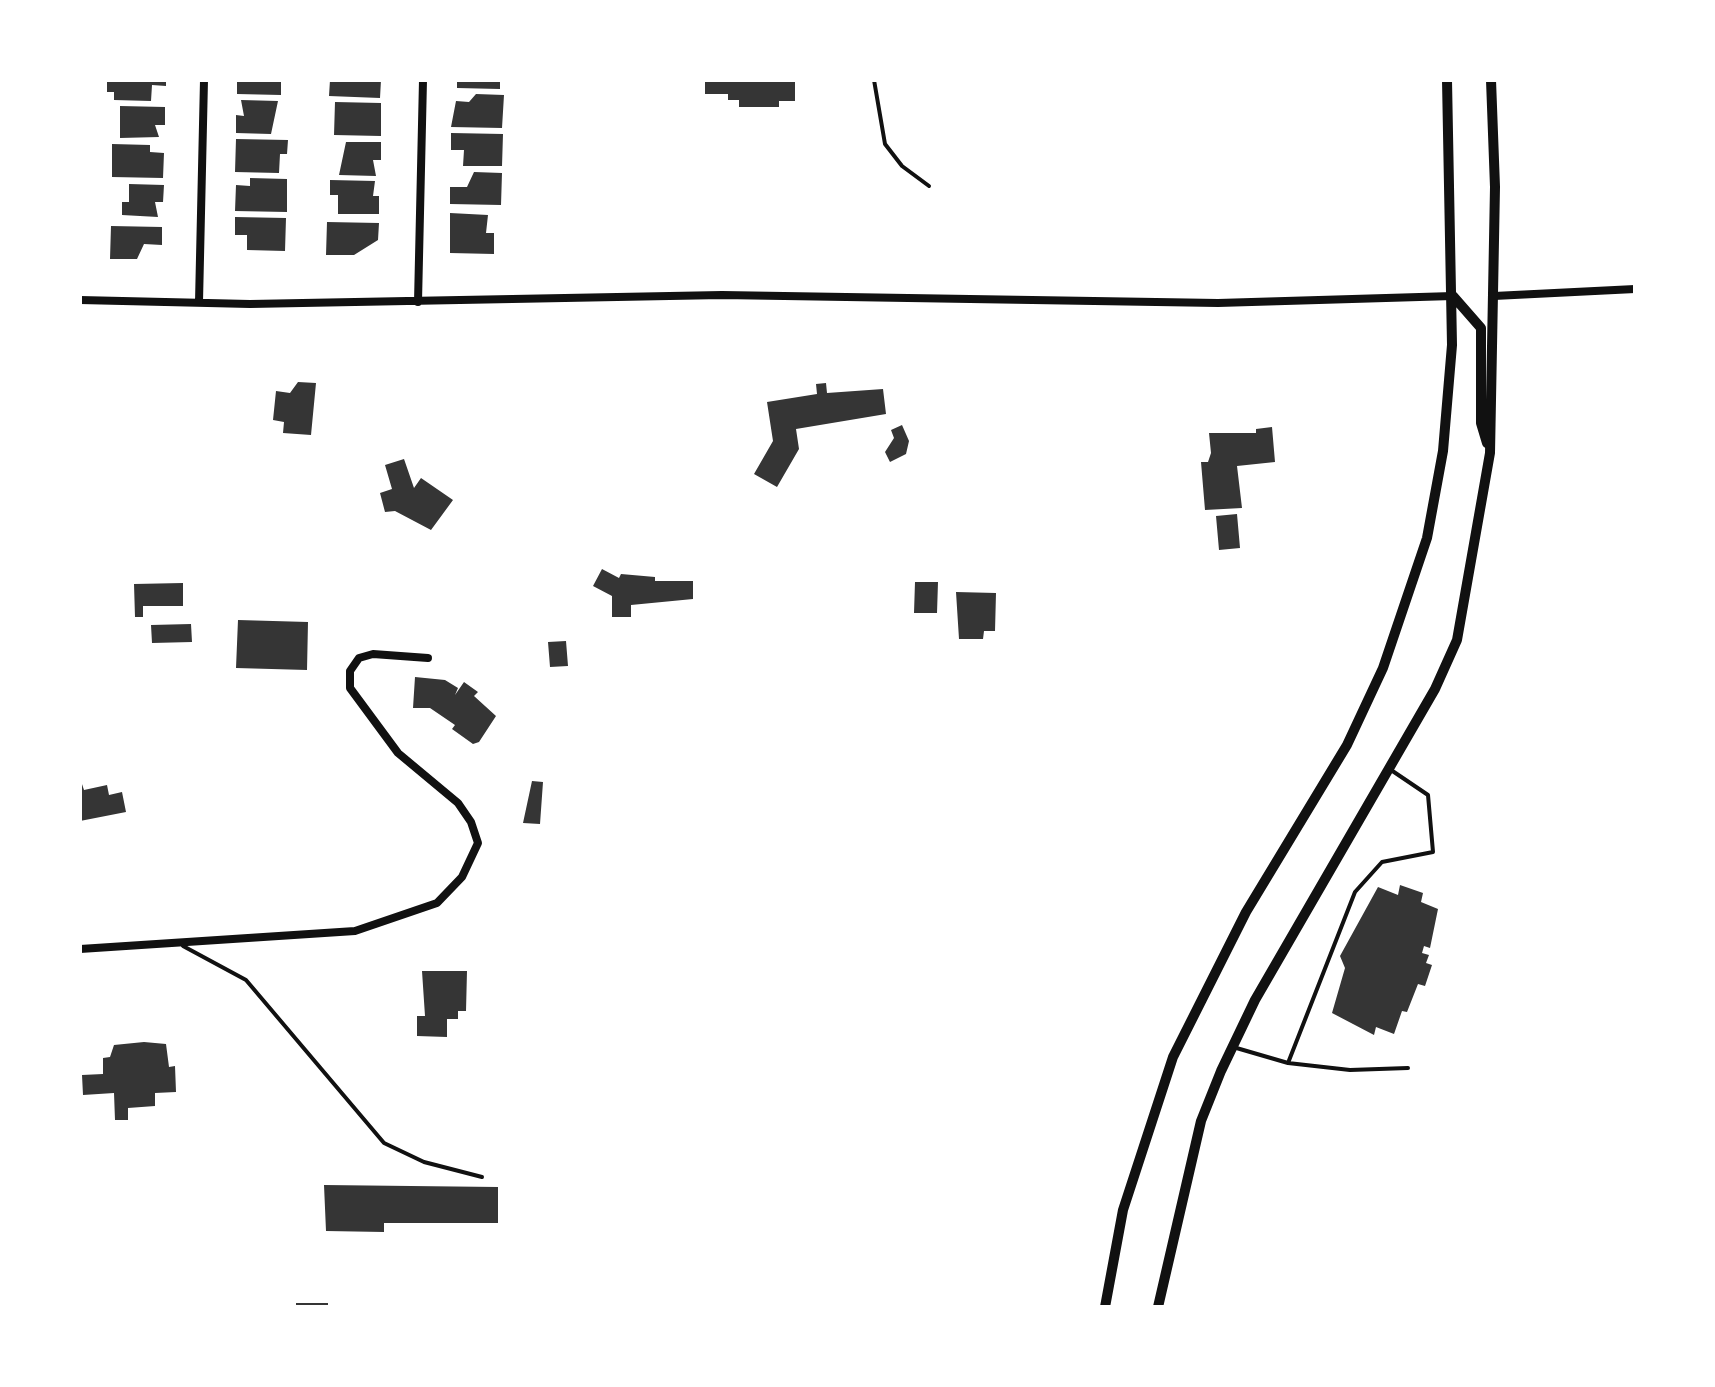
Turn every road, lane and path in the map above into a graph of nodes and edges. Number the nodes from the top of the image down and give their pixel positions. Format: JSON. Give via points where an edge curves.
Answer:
{"nodes":[{"id":1,"x":204,"y":80,"type":"edge"},
{"id":2,"x":423,"y":80,"type":"edge"},
{"id":3,"x":874,"y":80,"type":"edge"},
{"id":4,"x":1447,"y":80,"type":"edge"},
{"id":5,"x":1490,"y":80,"type":"edge"},
{"id":6,"x":930,"y":186,"type":"dead end"},
{"id":7,"x":1635,"y":289,"type":"edge"},
{"id":8,"x":1453,"y":296,"type":"junction"},
{"id":9,"x":1494,"y":296,"type":"junction"},
{"id":10,"x":80,"y":300,"type":"edge"},
{"id":11,"x":199,"y":302,"type":"junction"},
{"id":12,"x":418,"y":302,"type":"junction"},
{"id":13,"x":1490,"y":453,"type":"junction"},
{"id":14,"x":428,"y":658,"type":"dead end"},
{"id":15,"x":1389,"y":768,"type":"junction"},
{"id":16,"x":183,"y":946,"type":"junction"},
{"id":17,"x":80,"y":949,"type":"edge"},
{"id":18,"x":1233,"y":1047,"type":"junction"},
{"id":19,"x":1288,"y":1063,"type":"junction"},
{"id":20,"x":1408,"y":1068,"type":"dead end"},
{"id":21,"x":482,"y":1177,"type":"dead end"},
{"id":22,"x":1105,"y":1307,"type":"edge"},
{"id":23,"x":1158,"y":1307,"type":"edge"}],
"edges":[{"from":1,"to":11,"type":"street"},
{"from":2,"to":12,"type":"street"},
{"from":3,"to":6,"type":"lane","via":[[884,144]]},
{"from":4,"to":8,"type":"main road"},
{"from":5,"to":9,"type":"main road"},
{"from":7,"to":9,"type":"street"},
{"from":8,"to":12,"type":"street","via":[[1218,303],[735,295]]},
{"from":8,"to":13,"type":"main road","via":[[1481,328],[1481,423]]},
{"from":8,"to":22,"type":"main road","via":[[1443,452],[1428,538],[1396,631],[1346,745],[1246,912],[1173,1057],[1123,1210]]},
{"from":9,"to":13,"type":"main road"},
{"from":10,"to":11,"type":"street"},
{"from":11,"to":12,"type":"street"},
{"from":13,"to":15,"type":"main road","via":[[1457,640]]},
{"from":14,"to":16,"type":"street","via":[[360,658],[350,671],[350,688],[398,753],[472,822],[478,843],[462,877],[437,903],[355,931]]},
{"from":15,"to":18,"type":"main road"},
{"from":15,"to":19,"type":"lane","via":[[1428,795],[1433,852],[1382,862],[1355,892]]},
{"from":16,"to":17,"type":"street"},
{"from":16,"to":21,"type":"lane","via":[[246,980],[384,1143]]},
{"from":18,"to":19,"type":"lane"},
{"from":18,"to":23,"type":"main road","via":[[1201,1121]]},
{"from":19,"to":20,"type":"lane"}]}
